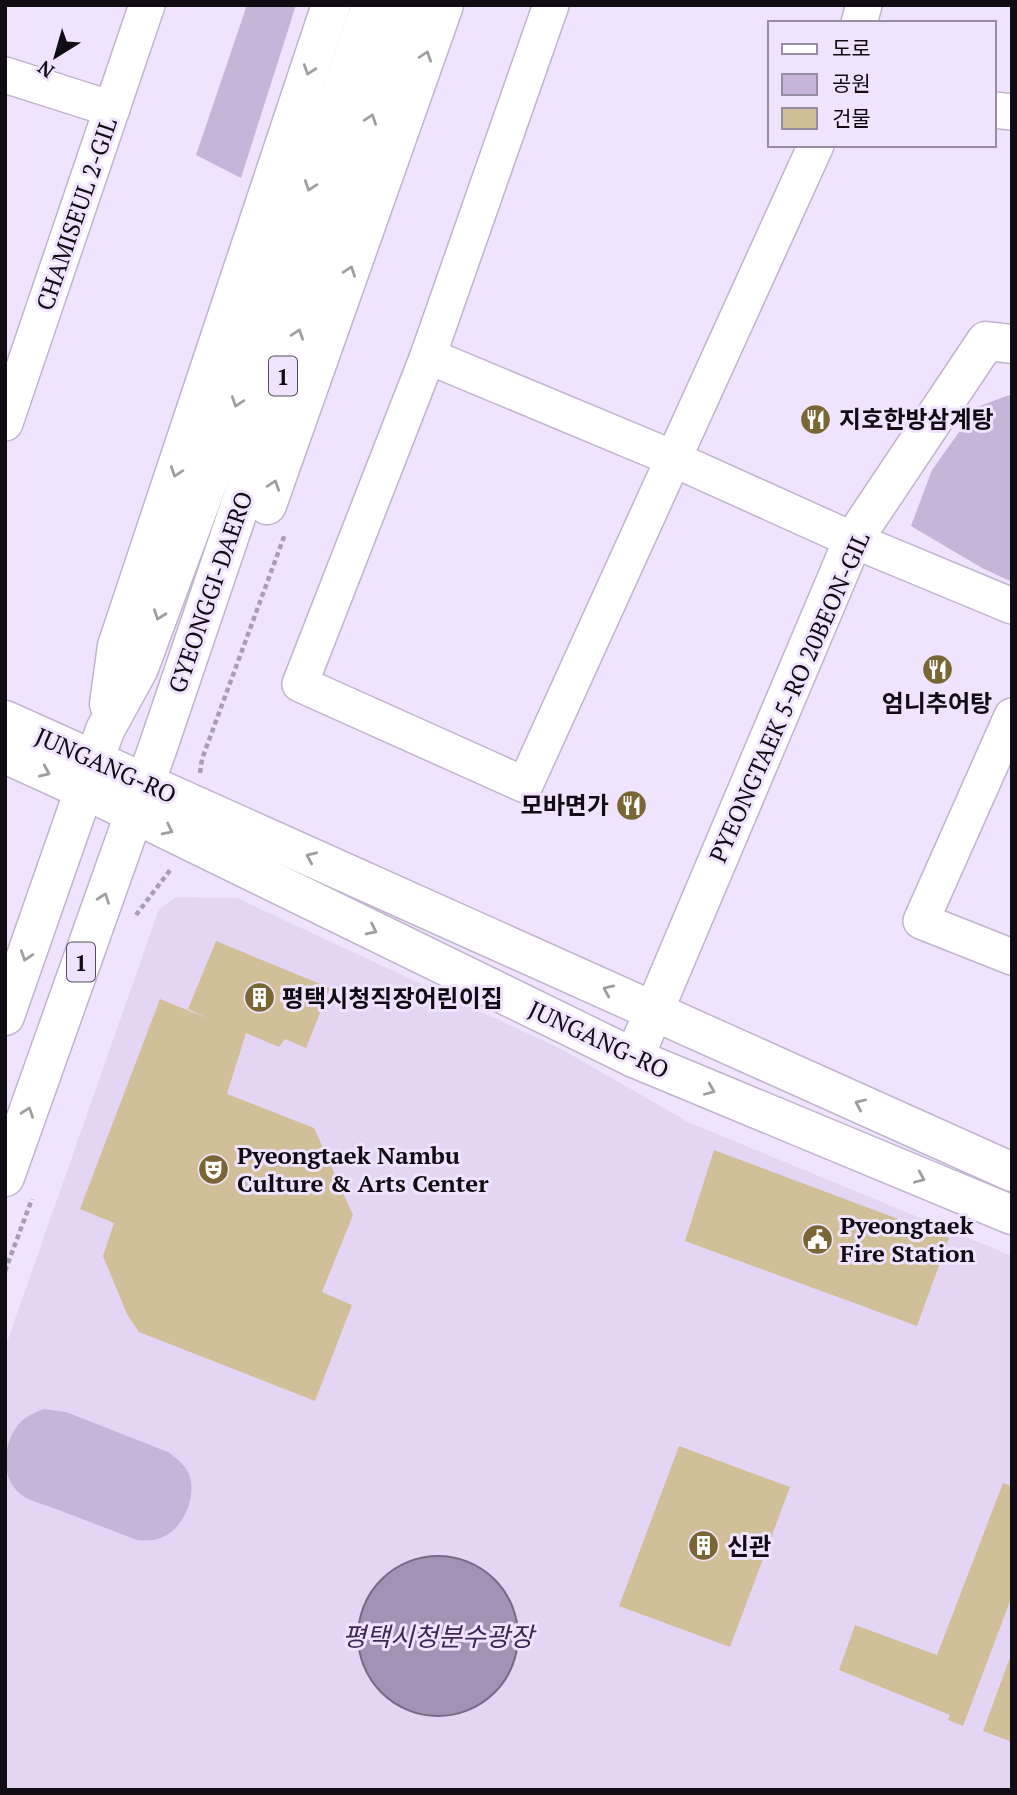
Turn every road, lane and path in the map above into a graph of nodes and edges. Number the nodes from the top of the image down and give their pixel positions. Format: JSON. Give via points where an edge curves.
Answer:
{"nodes":[{"id":1,"x":147,"y":5,"type":"edge"},
{"id":2,"x":331,"y":5,"type":"edge"},
{"id":3,"x":371,"y":5,"type":"edge"},
{"id":4,"x":410,"y":5,"type":"edge"},
{"id":5,"x":444,"y":5,"type":"edge"},
{"id":6,"x":551,"y":5,"type":"edge"},
{"id":7,"x":5,"y":75,"type":"edge"},
{"id":8,"x":112,"y":109,"type":"junction"},
{"id":9,"x":815,"y":147,"type":"edge"},
{"id":10,"x":1012,"y":344,"type":"edge"},
{"id":11,"x":429,"y":356,"type":"junction"},
{"id":12,"x":5,"y":423,"type":"edge"},
{"id":13,"x":673,"y":459,"type":"junction"},
{"id":14,"x":288,"y":525,"type":"dead end"},
{"id":15,"x":853,"y":540,"type":"junction"},
{"id":16,"x":1012,"y":606,"type":"edge"},
{"id":17,"x":1012,"y":716,"type":"edge"},
{"id":18,"x":5,"y":720,"type":"edge"},
{"id":19,"x":158,"y":747,"type":"junction"},
{"id":20,"x":5,"y":754,"type":"edge"},
{"id":21,"x":95,"y":760,"type":"junction"},
{"id":22,"x":139,"y":798,"type":"junction"},
{"id":23,"x":192,"y":823,"type":"junction"},
{"id":24,"x":132,"y":927,"type":"dead end"},
{"id":25,"x":1012,"y":957,"type":"edge"},
{"id":26,"x":654,"y":1010,"type":"junction"},
{"id":27,"x":5,"y":1016,"type":"edge"},
{"id":28,"x":634,"y":1058,"type":"junction"},
{"id":29,"x":1012,"y":1172,"type":"edge"},
{"id":30,"x":19,"y":1185,"type":"edge"},
{"id":31,"x":1012,"y":1215,"type":"edge"},
{"id":32,"x":5,"y":1271,"type":"edge"}],
"edges":[{"from":1,"to":8,"type":"street","name":"CHAMISEUL 2-GIL"},
{"from":2,"to":21,"type":"main road","one_way":true,"via":[[117,646]]},
{"from":3,"to":21,"type":"main road","name":"GYEONGGI-DAERO","number":"1","one_way":true,"via":[[235,409],[139,668]]},
{"from":19,"to":4,"type":"main road","name":"GYEONGGI-DAERO","number":"1","one_way":true},
{"from":19,"to":5,"type":"main road","one_way":true,"via":[[204,683]]},
{"from":6,"to":11,"type":"street"},
{"from":7,"to":8,"type":"street"},
{"from":8,"to":12,"type":"street","name":"CHAMISEUL 2-GIL"},
{"from":9,"to":13,"type":"street"},
{"from":10,"to":15,"type":"main road","name":"PYEONGTAEK 5-RO 20BEON-GIL","via":[[986,341]]},
{"from":11,"to":13,"type":"street"},
{"from":11,"to":13,"type":"street","via":[[300,684],[525,785]]},
{"from":13,"to":15,"type":"street"},
{"from":14,"to":23,"type":"path","via":[[202,759]]},
{"from":15,"to":16,"type":"street"},
{"from":15,"to":26,"type":"main road","name":"PYEONGTAEK 5-RO 20BEON-GIL"},
{"from":17,"to":25,"type":"street","via":[[921,920]]},
{"from":18,"to":21,"type":"main road","name":"JUNGANG-RO"},
{"from":19,"to":22,"type":"main road","name":"GYEONGGI-DAERO","number":"1"},
{"from":20,"to":21,"type":"main road","name":"JUNGANG-RO","one_way":true},
{"from":21,"to":22,"type":"main road","name":"JUNGANG-RO"},
{"from":21,"to":27,"type":"main road","name":"GYEONGGI-DAERO","number":"1","one_way":true},
{"from":22,"to":23,"type":"main road","name":"JUNGANG-RO"},
{"from":30,"to":22,"type":"main road","name":"GYEONGGI-DAERO","number":"1","one_way":true},
{"from":23,"to":24,"type":"path","via":[[187,847],[136,915]]},
{"from":26,"to":23,"type":"main road","name":"JUNGANG-RO","one_way":true},
{"from":23,"to":28,"type":"main road","name":"JUNGANG-RO","one_way":true},
{"from":26,"to":28,"type":"main road","name":"PYEONGTAEK 5-RO 20BEON-GIL"},
{"from":29,"to":26,"type":"main road","name":"JUNGANG-RO","one_way":true},
{"from":28,"to":31,"type":"main road","name":"JUNGANG-RO","one_way":true},
{"from":30,"to":32,"type":"path"}]}
